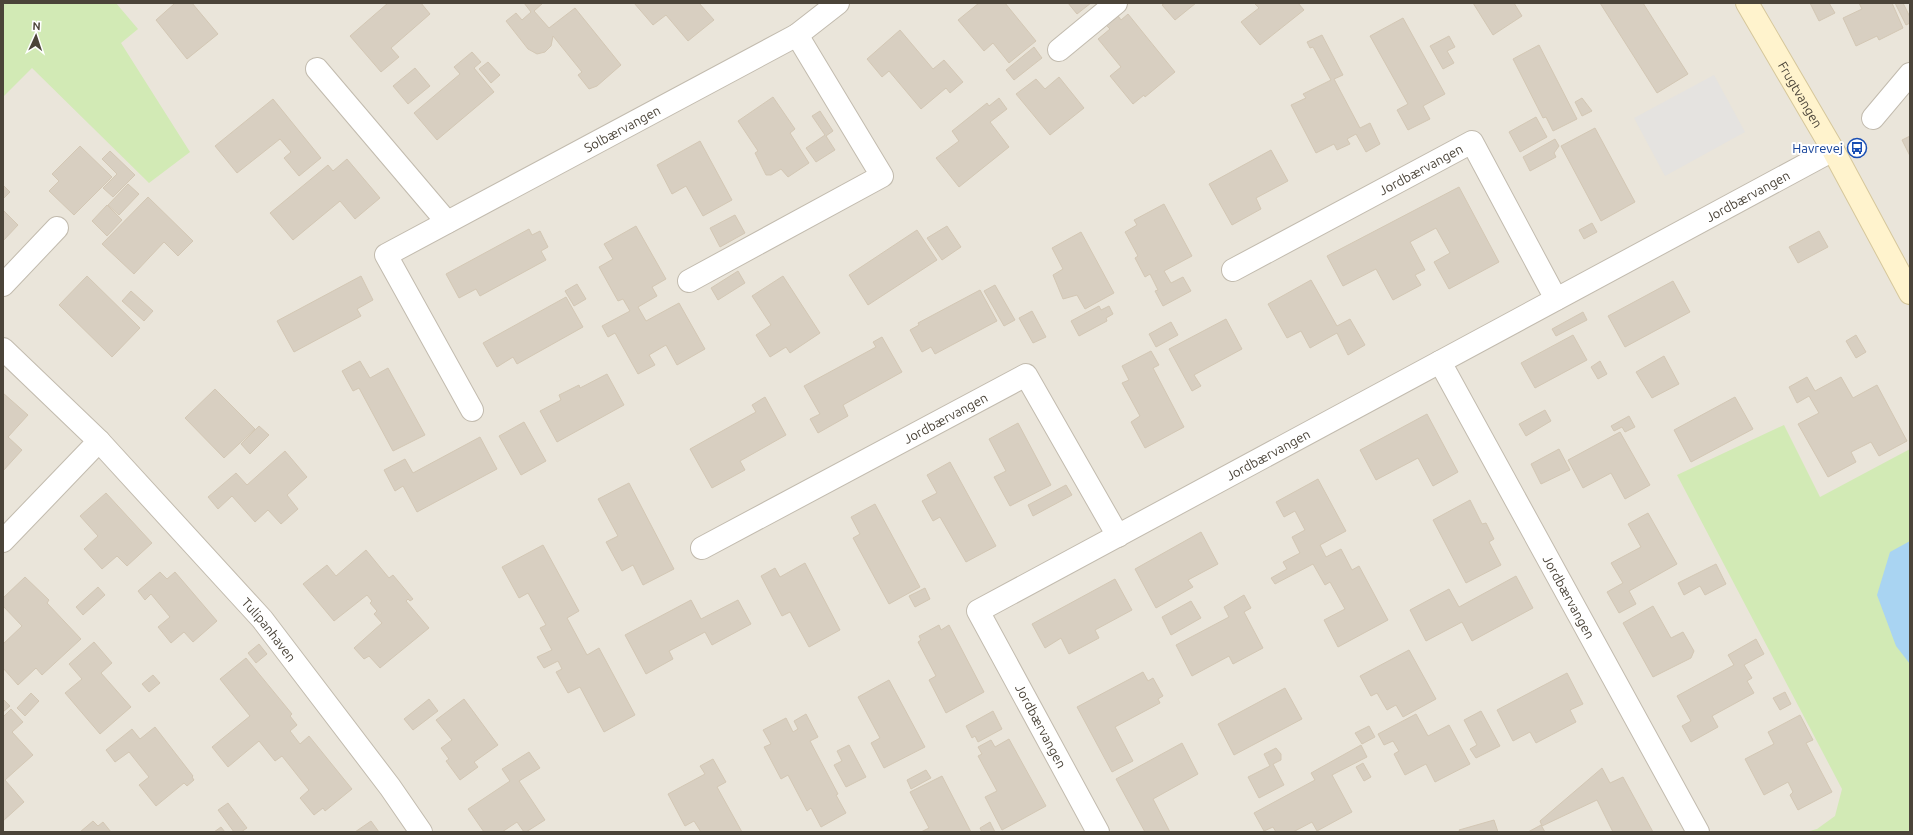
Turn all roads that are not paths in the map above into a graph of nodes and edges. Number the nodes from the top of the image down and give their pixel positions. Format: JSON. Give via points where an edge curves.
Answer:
{"nodes":[{"id":1,"x":838,"y":3,"type":"edge"},
{"id":2,"x":1116,"y":3,"type":"edge"},
{"id":3,"x":1747,"y":3,"type":"edge"},
{"id":4,"x":798,"y":35,"type":"junction"},
{"id":5,"x":1059,"y":50,"type":"dead end"},
{"id":6,"x":317,"y":70,"type":"dead end"},
{"id":7,"x":1910,"y":74,"type":"edge"},
{"id":8,"x":1873,"y":118,"type":"dead end"},
{"id":9,"x":1833,"y":150,"type":"junction"},
{"id":10,"x":447,"y":222,"type":"junction"},
{"id":11,"x":57,"y":228,"type":"dead end"},
{"id":12,"x":1233,"y":270,"type":"dead end"},
{"id":13,"x":689,"y":281,"type":"dead end"},
{"id":14,"x":3,"y":285,"type":"edge"},
{"id":15,"x":1910,"y":293,"type":"edge"},
{"id":16,"x":1556,"y":299,"type":"junction"},
{"id":17,"x":3,"y":349,"type":"edge"},
{"id":18,"x":1440,"y":362,"type":"junction"},
{"id":19,"x":472,"y":410,"type":"dead end"},
{"id":20,"x":99,"y":441,"type":"junction"},
{"id":21,"x":1118,"y":536,"type":"junction"},
{"id":22,"x":3,"y":541,"type":"edge"},
{"id":23,"x":702,"y":548,"type":"dead end"},
{"id":24,"x":421,"y":832,"type":"edge"},
{"id":25,"x":1098,"y":832,"type":"edge"},
{"id":26,"x":1698,"y":832,"type":"edge"}],
"edges":[{"from":1,"to":4,"type":"street","name":"Solbærvangen"},
{"from":2,"to":5,"type":"street"},
{"from":3,"to":9,"type":"street","name":"Frugtvangen"},
{"from":4,"to":10,"type":"street","name":"Solbærvangen"},
{"from":4,"to":13,"type":"street","via":[[882,176]]},
{"from":6,"to":10,"type":"street"},
{"from":7,"to":8,"type":"street"},
{"from":9,"to":15,"type":"street","name":"Frugtvangen"},
{"from":9,"to":16,"type":"street","name":"Jordbærvangen"},
{"from":10,"to":19,"type":"street","name":"Solbærvangen","via":[[386,254]]},
{"from":11,"to":14,"type":"street"},
{"from":12,"to":16,"type":"street","name":"Jordbærvangen","via":[[1472,142]]},
{"from":16,"to":18,"type":"street","name":"Jordbærvangen"},
{"from":17,"to":20,"type":"street","name":"Tulipanhaven"},
{"from":18,"to":21,"type":"street","name":"Jordbærvangen"},
{"from":18,"to":26,"type":"street","name":"Jordbærvangen"},
{"from":20,"to":22,"type":"street"},
{"from":20,"to":24,"type":"street","name":"Tulipanhaven","via":[[262,619],[390,787]]},
{"from":21,"to":23,"type":"street","name":"Jordbærvangen","via":[[1026,375]]},
{"from":21,"to":25,"type":"street","name":"Jordbærvangen","via":[[978,611]]}]}
